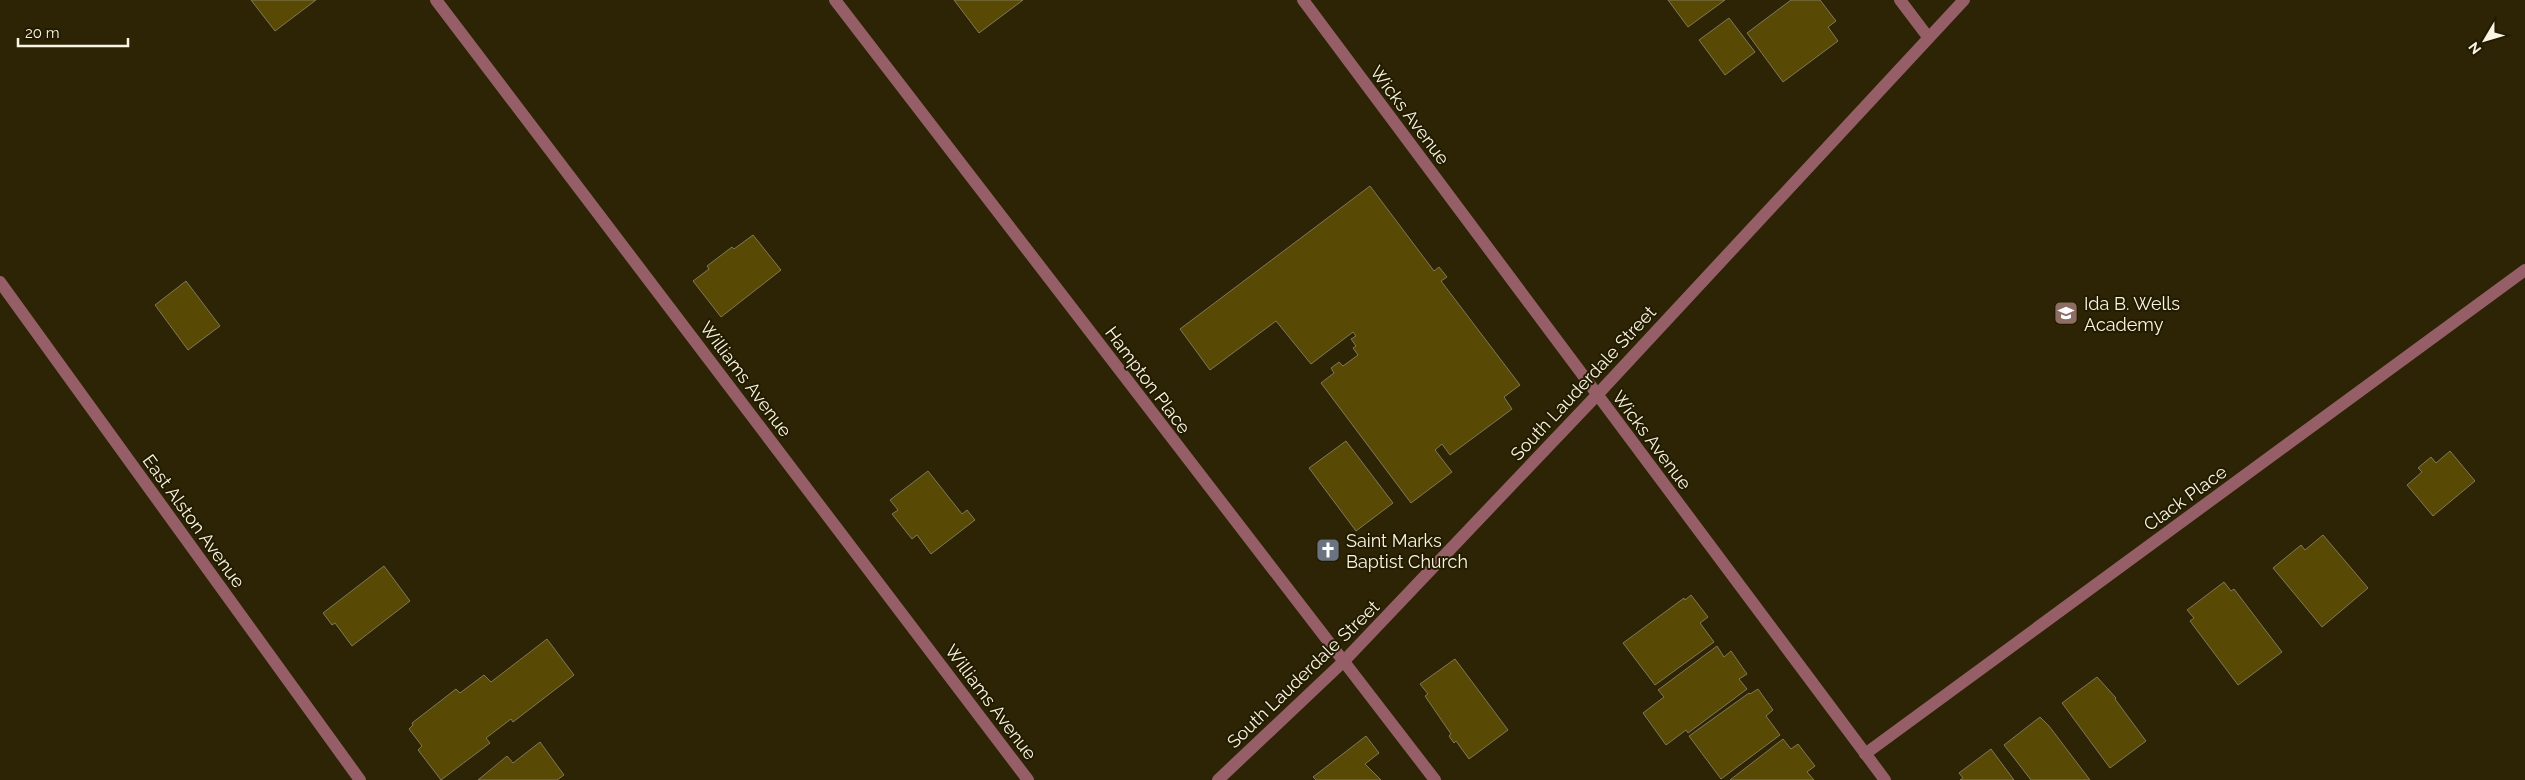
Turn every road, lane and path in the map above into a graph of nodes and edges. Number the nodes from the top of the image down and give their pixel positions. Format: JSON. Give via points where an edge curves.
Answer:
{"nodes":[{"id":1,"x":436,"y":0,"type":"edge"},
{"id":2,"x":835,"y":0,"type":"edge"},
{"id":3,"x":1303,"y":0,"type":"edge"},
{"id":4,"x":1900,"y":0,"type":"edge"},
{"id":5,"x":1964,"y":0,"type":"edge"},
{"id":6,"x":1928,"y":37,"type":"junction"},
{"id":7,"x":2525,"y":270,"type":"edge"},
{"id":8,"x":0,"y":282,"type":"edge"},
{"id":9,"x":1596,"y":395,"type":"junction"},
{"id":10,"x":1343,"y":662,"type":"junction"},
{"id":11,"x":1865,"y":754,"type":"junction"},
{"id":12,"x":360,"y":780,"type":"edge"},
{"id":13,"x":1028,"y":780,"type":"edge"},
{"id":14,"x":1218,"y":780,"type":"edge"},
{"id":15,"x":1435,"y":780,"type":"edge"},
{"id":16,"x":1885,"y":780,"type":"edge"}],
"edges":[{"from":1,"to":13,"type":"street","name":"Williams Avenue"},
{"from":2,"to":10,"type":"street","name":"Hampton Place"},
{"from":3,"to":9,"type":"street","name":"Wicks Avenue"},
{"from":4,"to":6,"type":"street"},
{"from":5,"to":6,"type":"street","name":"South Lauderdale Street"},
{"from":6,"to":9,"type":"street","name":"South Lauderdale Street"},
{"from":7,"to":11,"type":"street","name":"Clack Place"},
{"from":8,"to":12,"type":"street","name":"East Alston Avenue"},
{"from":9,"to":10,"type":"street","name":"South Lauderdale Street"},
{"from":9,"to":11,"type":"street","name":"Wicks Avenue"},
{"from":10,"to":14,"type":"street","name":"South Lauderdale Street"},
{"from":10,"to":15,"type":"street","name":"Hampton Place"},
{"from":11,"to":16,"type":"street","name":"Wicks Avenue"}]}
